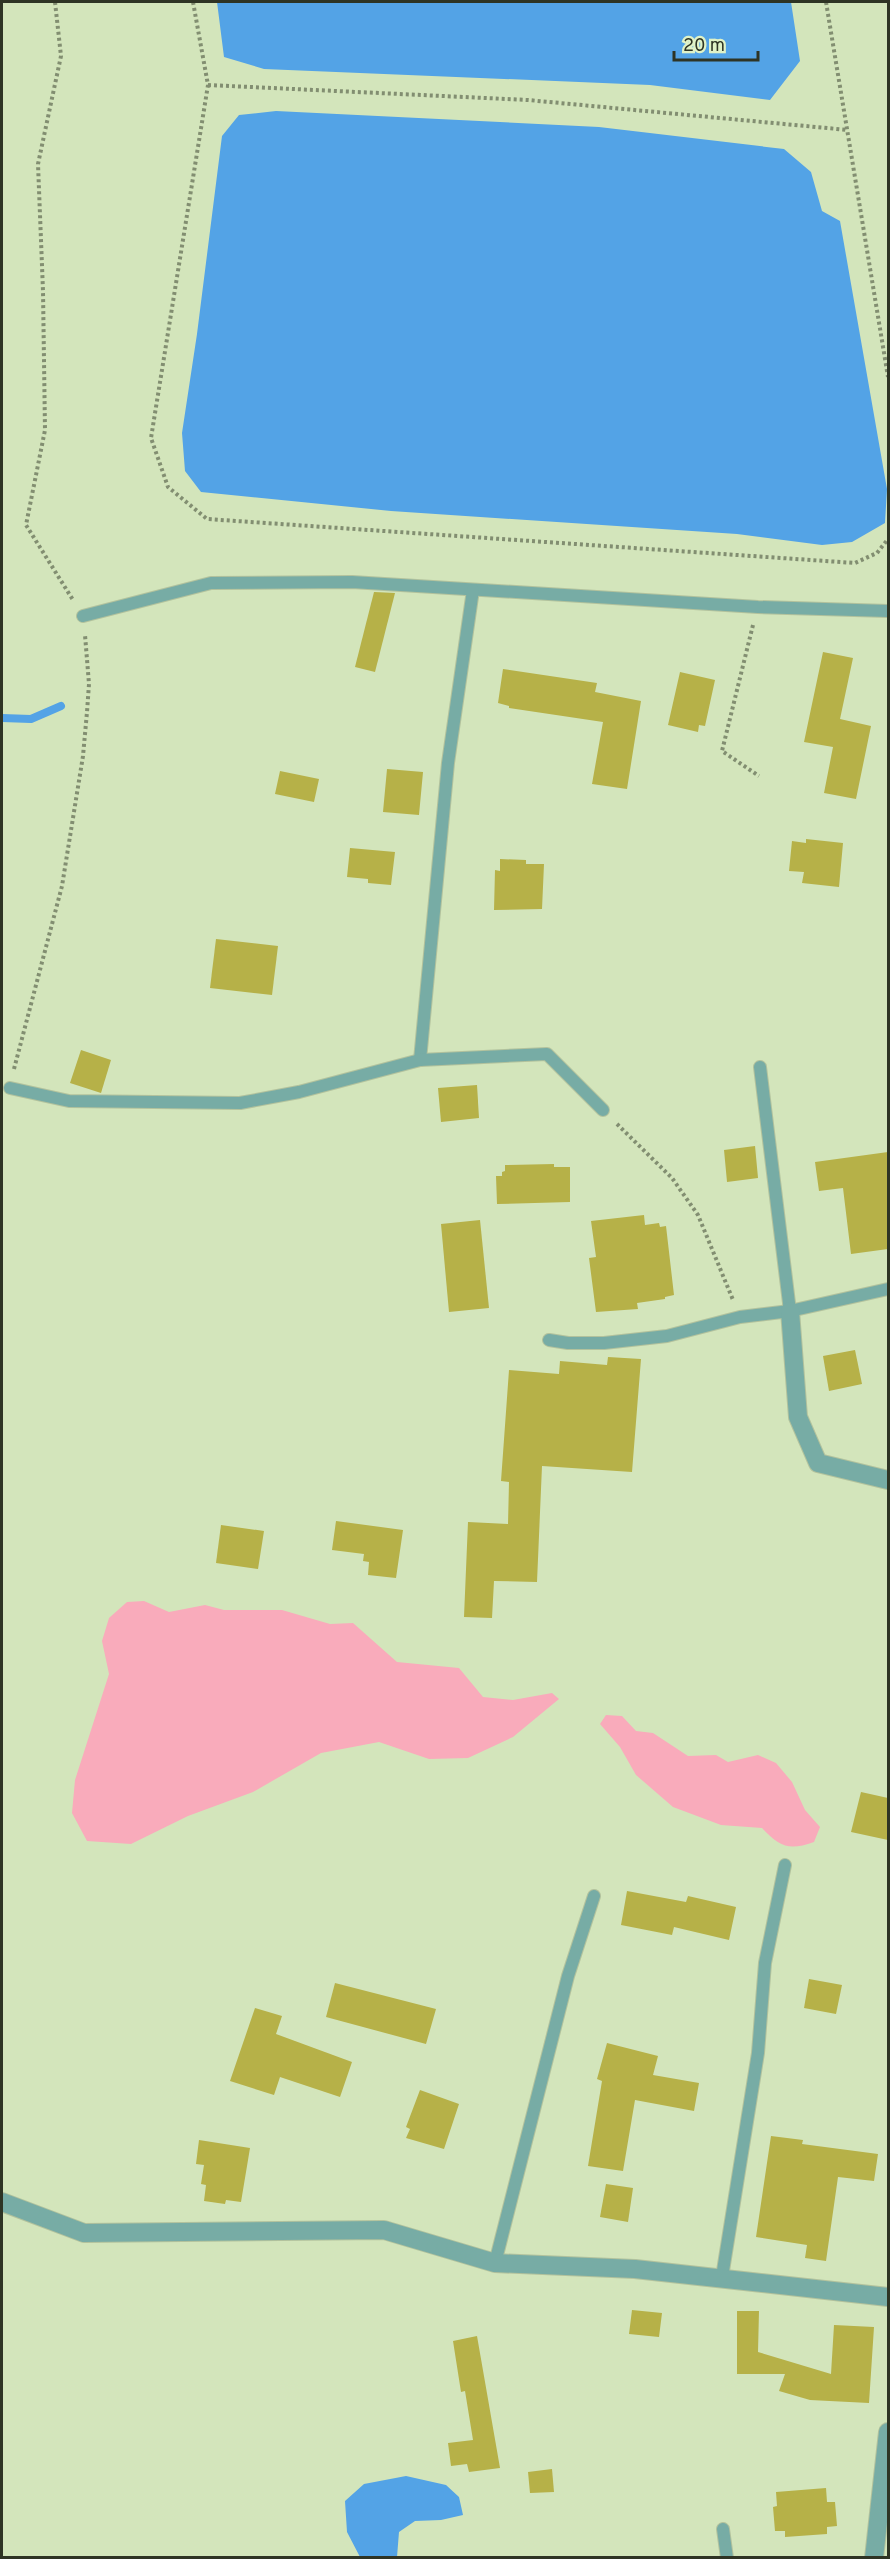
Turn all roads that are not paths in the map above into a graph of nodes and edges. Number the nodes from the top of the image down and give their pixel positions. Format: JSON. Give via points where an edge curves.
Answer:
{"nodes":[{"id":1,"x":472,"y":590,"type":"junction"},
{"id":2,"x":888,"y":611,"type":"edge"},
{"id":3,"x":83,"y":616,"type":"road end"},
{"id":4,"x":420,"y":1060,"type":"junction"},
{"id":5,"x":760,"y":1067,"type":"dead end"},
{"id":6,"x":10,"y":1088,"type":"road end"},
{"id":7,"x":603,"y":1110,"type":"road end"},
{"id":8,"x":888,"y":1290,"type":"edge"},
{"id":9,"x":790,"y":1311,"type":"junction"},
{"id":10,"x":549,"y":1340,"type":"dead end"},
{"id":11,"x":888,"y":1480,"type":"edge"},
{"id":12,"x":785,"y":1865,"type":"dead end"},
{"id":13,"x":594,"y":1896,"type":"dead end"},
{"id":14,"x":2,"y":2202,"type":"edge"},
{"id":15,"x":495,"y":2263,"type":"junction"},
{"id":16,"x":722,"y":2277,"type":"junction"},
{"id":17,"x":888,"y":2297,"type":"edge"},
{"id":18,"x":888,"y":2432,"type":"edge"},
{"id":19,"x":723,"y":2529,"type":"dead end"},
{"id":20,"x":727,"y":2558,"type":"edge"},
{"id":21,"x":874,"y":2558,"type":"edge"}],
"edges":[{"from":1,"to":2,"type":"lane"},
{"from":1,"to":3,"type":"lane","via":[[352,582],[211,583]]},
{"from":1,"to":4,"type":"lane","via":[[448,763]]},
{"from":4,"to":6,"type":"lane","via":[[299,1092],[240,1103],[69,1101]]},
{"from":4,"to":7,"type":"lane","via":[[547,1054]]},
{"from":5,"to":9,"type":"lane"},
{"from":8,"to":9,"type":"lane"},
{"from":9,"to":10,"type":"lane","via":[[740,1317],[667,1336],[604,1343]]},
{"from":9,"to":11,"type":"street","via":[[798,1417],[818,1463]]},
{"from":12,"to":16,"type":"lane","via":[[765,1963],[758,2054]]},
{"from":13,"to":15,"type":"lane","via":[[568,1976]]},
{"from":14,"to":15,"type":"street","via":[[84,2233],[384,2230]]},
{"from":15,"to":16,"type":"street"},
{"from":16,"to":17,"type":"street"},
{"from":18,"to":21,"type":"street"},
{"from":19,"to":20,"type":"lane"}]}
